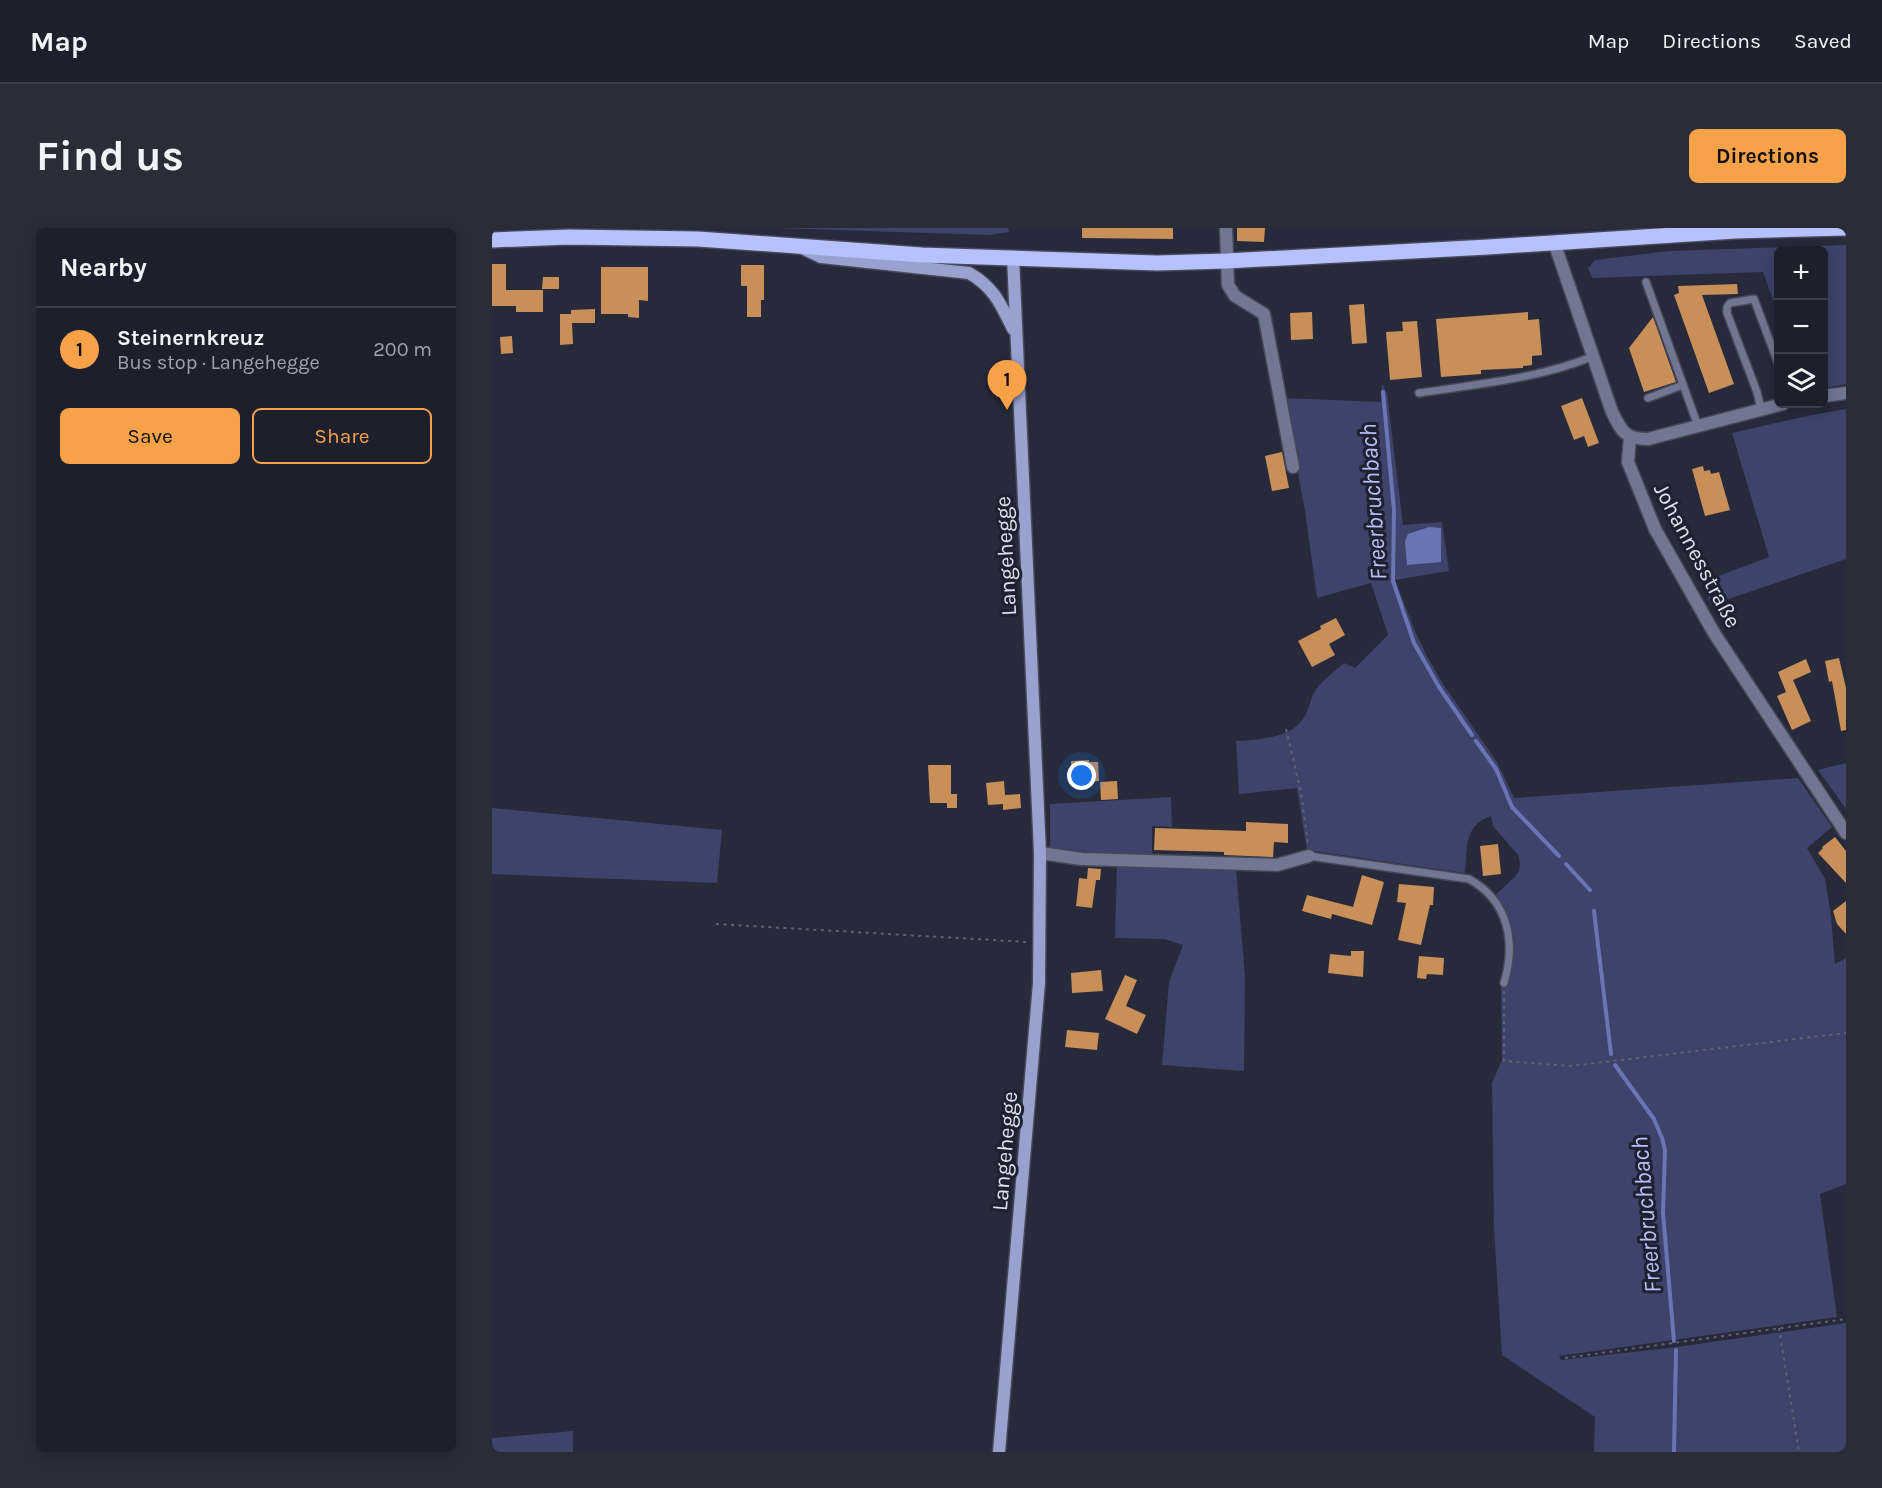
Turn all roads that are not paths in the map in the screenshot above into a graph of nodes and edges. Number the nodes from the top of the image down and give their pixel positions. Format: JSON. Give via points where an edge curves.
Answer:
{"nodes":[{"id":1,"x":1226,"y":228,"type":"edge"},
{"id":2,"x":1846,"y":228,"type":"edge"},
{"id":3,"x":492,"y":240,"type":"edge"},
{"id":4,"x":1554,"y":242,"type":"junction"},
{"id":5,"x":796,"y":246,"type":"junction"},
{"id":6,"x":1013,"y":257,"type":"junction"},
{"id":7,"x":1226,"y":261,"type":"junction"},
{"id":8,"x":1646,"y":282,"type":"dead end"},
{"id":9,"x":1016,"y":336,"type":"junction"},
{"id":10,"x":1776,"y":354,"type":"edge"},
{"id":11,"x":1594,"y":356,"type":"junction"},
{"id":12,"x":1683,"y":385,"type":"junction"},
{"id":13,"x":1419,"y":393,"type":"dead end"},
{"id":14,"x":1846,"y":393,"type":"edge"},
{"id":15,"x":1828,"y":395,"type":"edge"},
{"id":16,"x":1648,"y":398,"type":"dead end"},
{"id":17,"x":1774,"y":406,"type":"edge"},
{"id":18,"x":1761,"y":409,"type":"junction"},
{"id":19,"x":1698,"y":426,"type":"junction"},
{"id":20,"x":1630,"y":437,"type":"junction"},
{"id":21,"x":1293,"y":468,"type":"dead end"},
{"id":22,"x":1846,"y":833,"type":"edge"},
{"id":23,"x":1040,"y":853,"type":"junction"},
{"id":24,"x":1309,"y":856,"type":"joint"},
{"id":25,"x":1504,"y":983,"type":"road end"},
{"id":26,"x":999,"y":1452,"type":"edge"}],
"edges":[{"from":1,"to":7,"type":"street"},
{"from":2,"to":4,"type":"main road"},
{"from":3,"to":5,"type":"main road","via":[[698,239]]},
{"from":4,"to":7,"type":"main road"},
{"from":4,"to":11,"type":"street"},
{"from":5,"to":6,"type":"main road"},
{"from":5,"to":9,"type":"street","via":[[821,257],[969,273],[984,281],[1000,300]]},
{"from":6,"to":7,"type":"main road","via":[[1157,263]]},
{"from":6,"to":9,"type":"street","name":"Langehegge"},
{"from":7,"to":21,"type":"street","via":[[1228,285],[1235,296],[1264,314]]},
{"from":8,"to":12,"type":"lane"},
{"from":9,"to":23,"type":"street","name":"Langehegge"},
{"from":10,"to":18,"type":"lane","via":[[1756,301],[1750,298],[1730,303],[1727,313]]},
{"from":11,"to":13,"type":"lane","via":[[1534,375]]},
{"from":11,"to":20,"type":"street","via":[[1612,412],[1621,430]]},
{"from":12,"to":16,"type":"lane"},
{"from":12,"to":19,"type":"lane"},
{"from":14,"to":15,"type":"street"},
{"from":17,"to":18,"type":"street"},
{"from":18,"to":19,"type":"street"},
{"from":19,"to":20,"type":"street","via":[[1648,439]]},
{"from":20,"to":22,"type":"street","name":"Johannesstraße","via":[[1628,462],[1655,529],[1714,633]]},
{"from":23,"to":24,"type":"street","via":[[1082,859],[1277,865]]},
{"from":23,"to":26,"type":"street","name":"Langehegge","via":[[1039,983]]},
{"from":24,"to":25,"type":"lane","via":[[1469,879],[1485,887],[1499,906],[1509,937],[1510,965]]}]}
